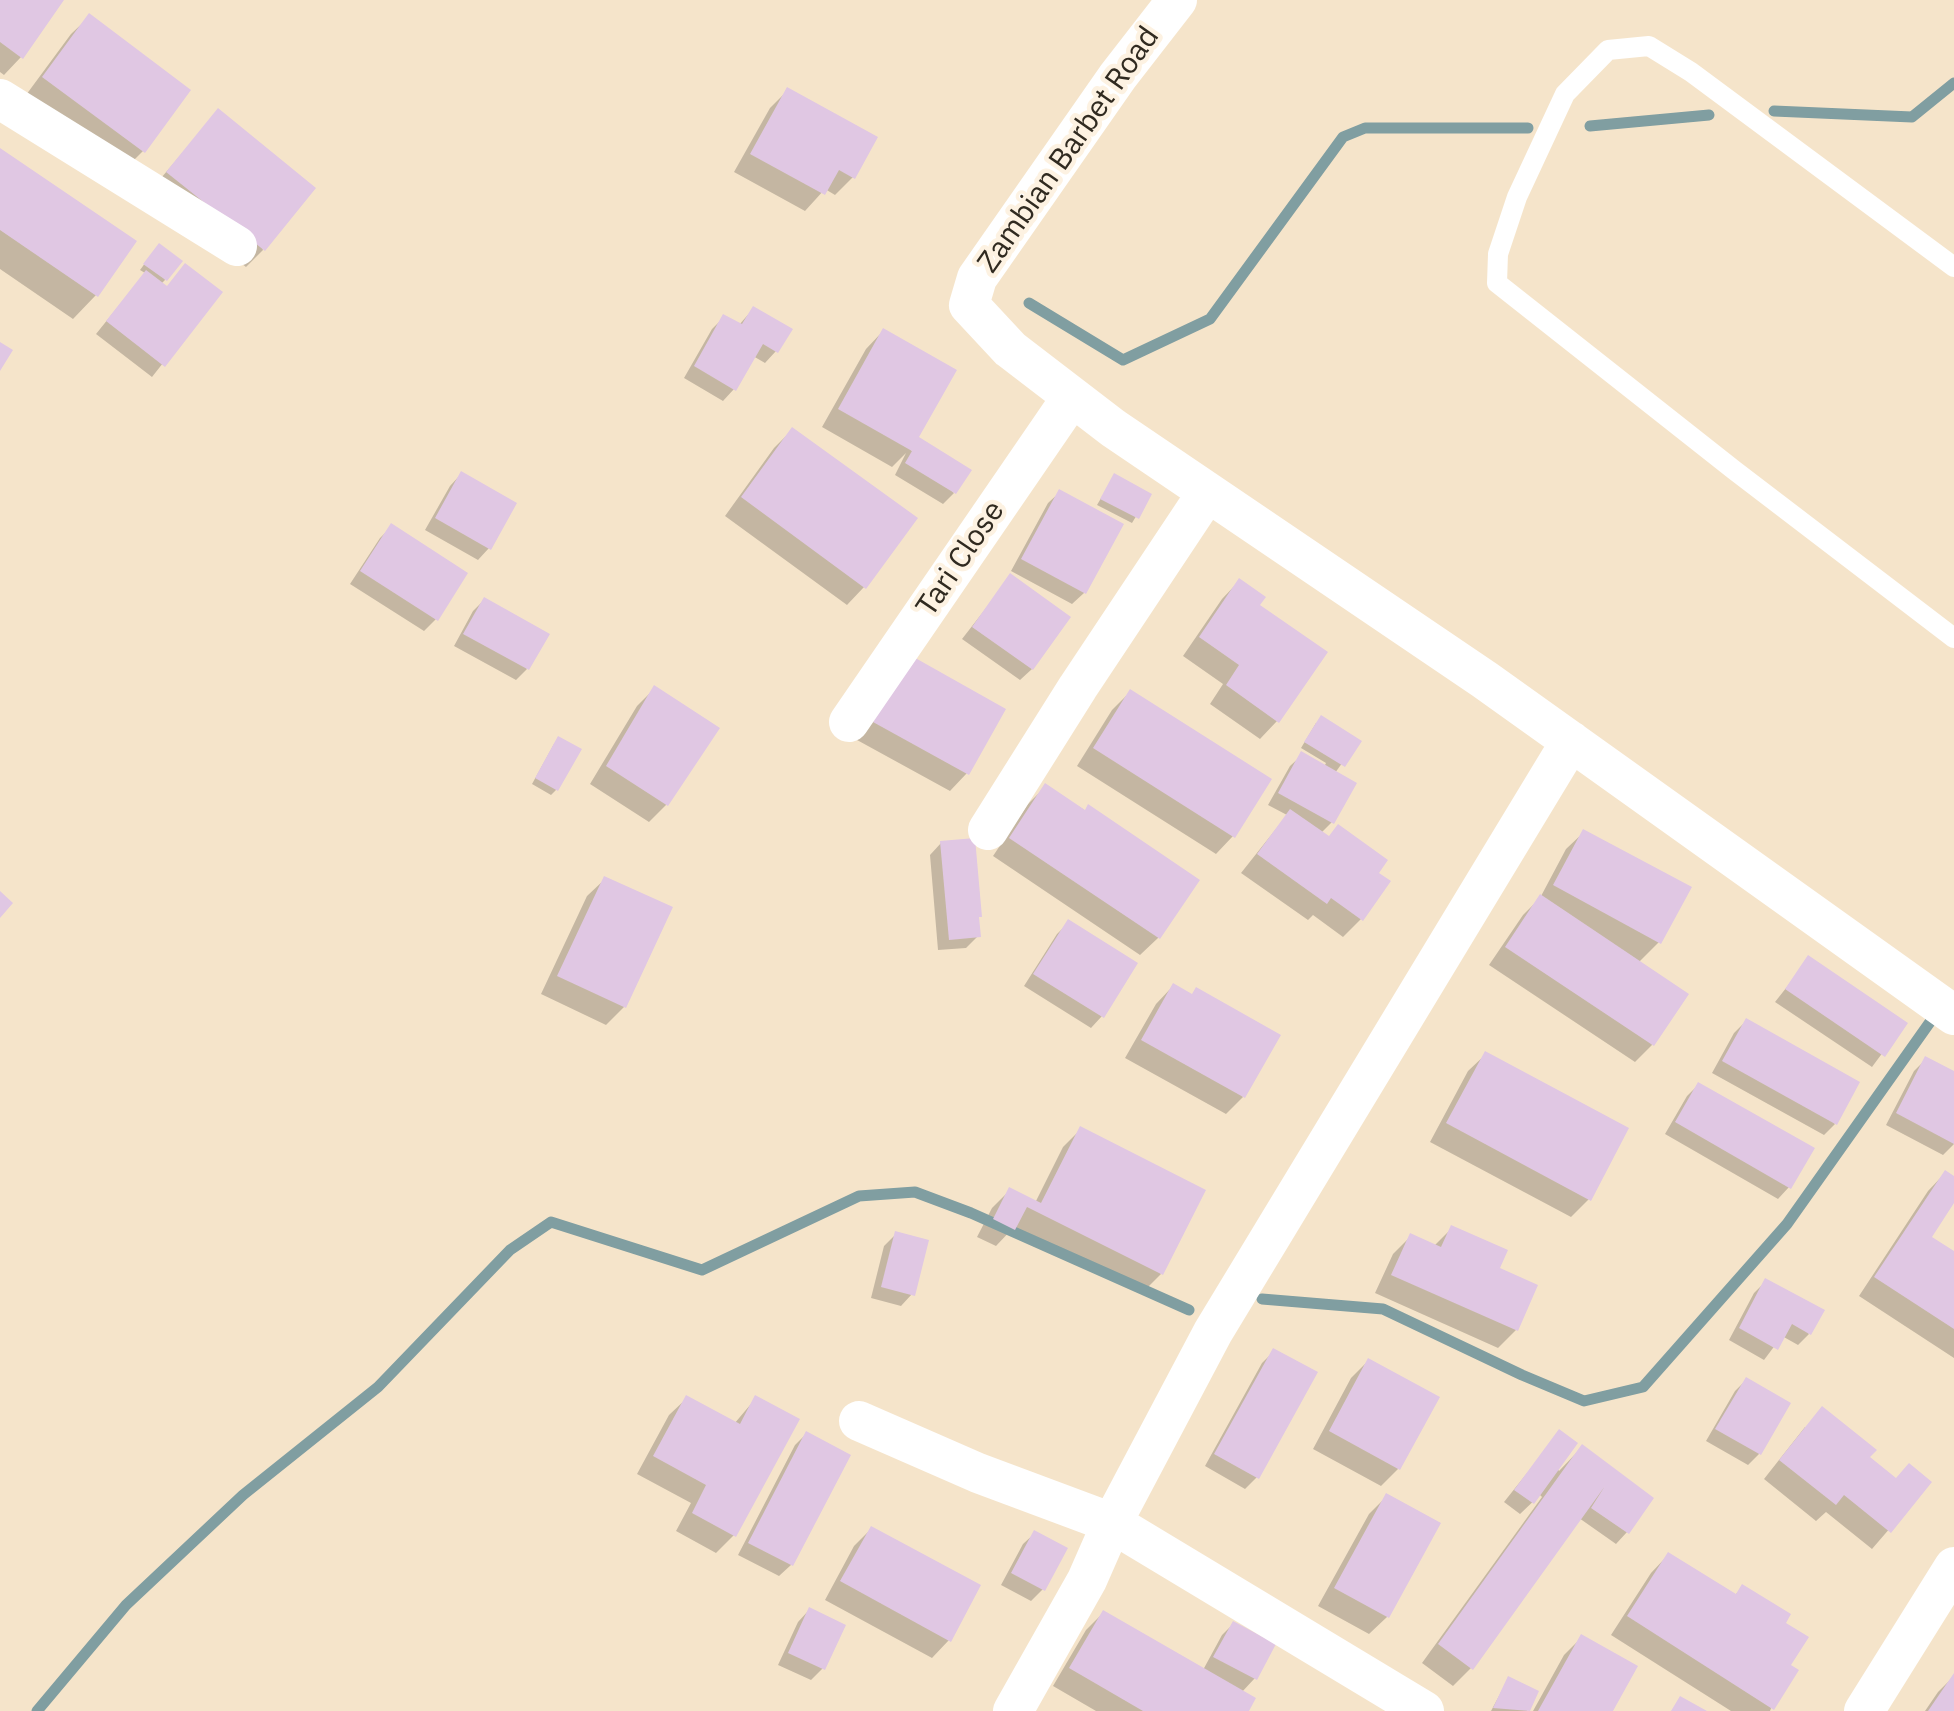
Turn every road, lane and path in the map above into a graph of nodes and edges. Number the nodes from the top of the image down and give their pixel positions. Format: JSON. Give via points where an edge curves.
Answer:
{"nodes":[{"id":1,"x":1177,"y":0,"type":"edge"},
{"id":2,"x":0,"y":99,"type":"edge"},
{"id":3,"x":237,"y":246,"type":"dead end"},
{"id":4,"x":1954,"y":266,"type":"edge"},
{"id":5,"x":1072,"y":397,"type":"junction"},
{"id":6,"x":1207,"y":494,"type":"junction"},
{"id":7,"x":1954,"y":638,"type":"edge"},
{"id":8,"x":849,"y":722,"type":"dead end"},
{"id":9,"x":1572,"y":741,"type":"junction"},
{"id":10,"x":988,"y":830,"type":"dead end"},
{"id":11,"x":1954,"y":1015,"type":"edge"},
{"id":12,"x":859,"y":1421,"type":"dead end"},
{"id":13,"x":1112,"y":1523,"type":"junction"},
{"id":14,"x":1954,"y":1568,"type":"edge"},
{"id":15,"x":1013,"y":1711,"type":"edge"},
{"id":16,"x":1424,"y":1711,"type":"edge"},
{"id":17,"x":1864,"y":1711,"type":"edge"}],
"edges":[{"from":1,"to":5,"type":"street","name":"Zambian Barbet Road","via":[[977,278],[969,305],[1010,349]]},
{"from":2,"to":3,"type":"street"},
{"from":4,"to":7,"type":"lane","via":[[1649,46],[1608,50],[1566,94],[1517,197],[1498,254],[1497,283]]},
{"from":5,"to":6,"type":"street"},
{"from":5,"to":8,"type":"street","name":"Tari Close"},
{"from":6,"to":9,"type":"street"},
{"from":6,"to":10,"type":"street"},
{"from":9,"to":11,"type":"street"},
{"from":9,"to":13,"type":"street","via":[[1213,1332]]},
{"from":12,"to":13,"type":"street"},
{"from":13,"to":15,"type":"street"},
{"from":13,"to":16,"type":"street"},
{"from":14,"to":17,"type":"street"}]}
